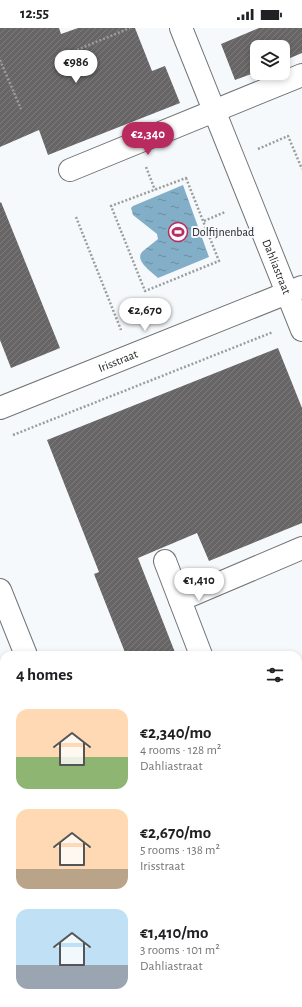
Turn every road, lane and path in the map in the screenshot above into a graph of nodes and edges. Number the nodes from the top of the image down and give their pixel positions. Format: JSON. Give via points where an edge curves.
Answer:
{"nodes":[{"id":1,"x":130,"y":28,"type":"edge"},
{"id":2,"x":180,"y":28,"type":"edge"},
{"id":3,"x":55,"y":59,"type":"dead end"},
{"id":4,"x":0,"y":60,"type":"edge"},
{"id":5,"x":302,"y":75,"type":"edge"},
{"id":6,"x":20,"y":109,"type":"dead end"},
{"id":7,"x":214,"y":111,"type":"junction"},
{"id":8,"x":234,"y":160,"type":"junction"},
{"id":9,"x":302,"y":169,"type":"edge"},
{"id":10,"x":70,"y":170,"type":"dead end"},
{"id":11,"x":76,"y":217,"type":"dead end"},
{"id":12,"x":204,"y":221,"type":"joint"},
{"id":13,"x":295,"y":290,"type":"edge"},
{"id":14,"x":300,"y":326,"type":"edge"},
{"id":15,"x":131,"y":356,"type":"junction"},
{"id":16,"x":0,"y":408,"type":"edge"},
{"id":17,"x":13,"y":435,"type":"dead end"},
{"id":18,"x":302,"y":548,"type":"edge"},
{"id":19,"x":165,"y":561,"type":"dead end"},
{"id":20,"x":0,"y":590,"type":"edge"},
{"id":21,"x":180,"y":600,"type":"junction"},
{"id":22,"x":24,"y":651,"type":"edge"},
{"id":23,"x":199,"y":651,"type":"edge"}],
"edges":[{"from":1,"to":3,"type":"path"},
{"from":2,"to":7,"type":"street","name":"Dahliastraat"},
{"from":4,"to":6,"type":"path"},
{"from":5,"to":7,"type":"street"},
{"from":7,"to":8,"type":"street","name":"Dahliastraat"},
{"from":7,"to":10,"type":"street"},
{"from":8,"to":9,"type":"path","via":[[288,136]]},
{"from":8,"to":13,"type":"street","name":"Dahliastraat"},
{"from":11,"to":15,"type":"path"},
{"from":12,"to":12,"type":"path","via":[[186,178],[111,206],[145,291],[219,261]]},
{"from":13,"to":14,"type":"street","name":"Dahliastraat"},
{"from":13,"to":15,"type":"street","name":"Irisstraat"},
{"from":14,"to":17,"type":"path"},
{"from":15,"to":16,"type":"street","name":"Irisstraat"},
{"from":18,"to":21,"type":"street"},
{"from":19,"to":21,"type":"street"},
{"from":20,"to":22,"type":"street"},
{"from":21,"to":23,"type":"street"}]}
